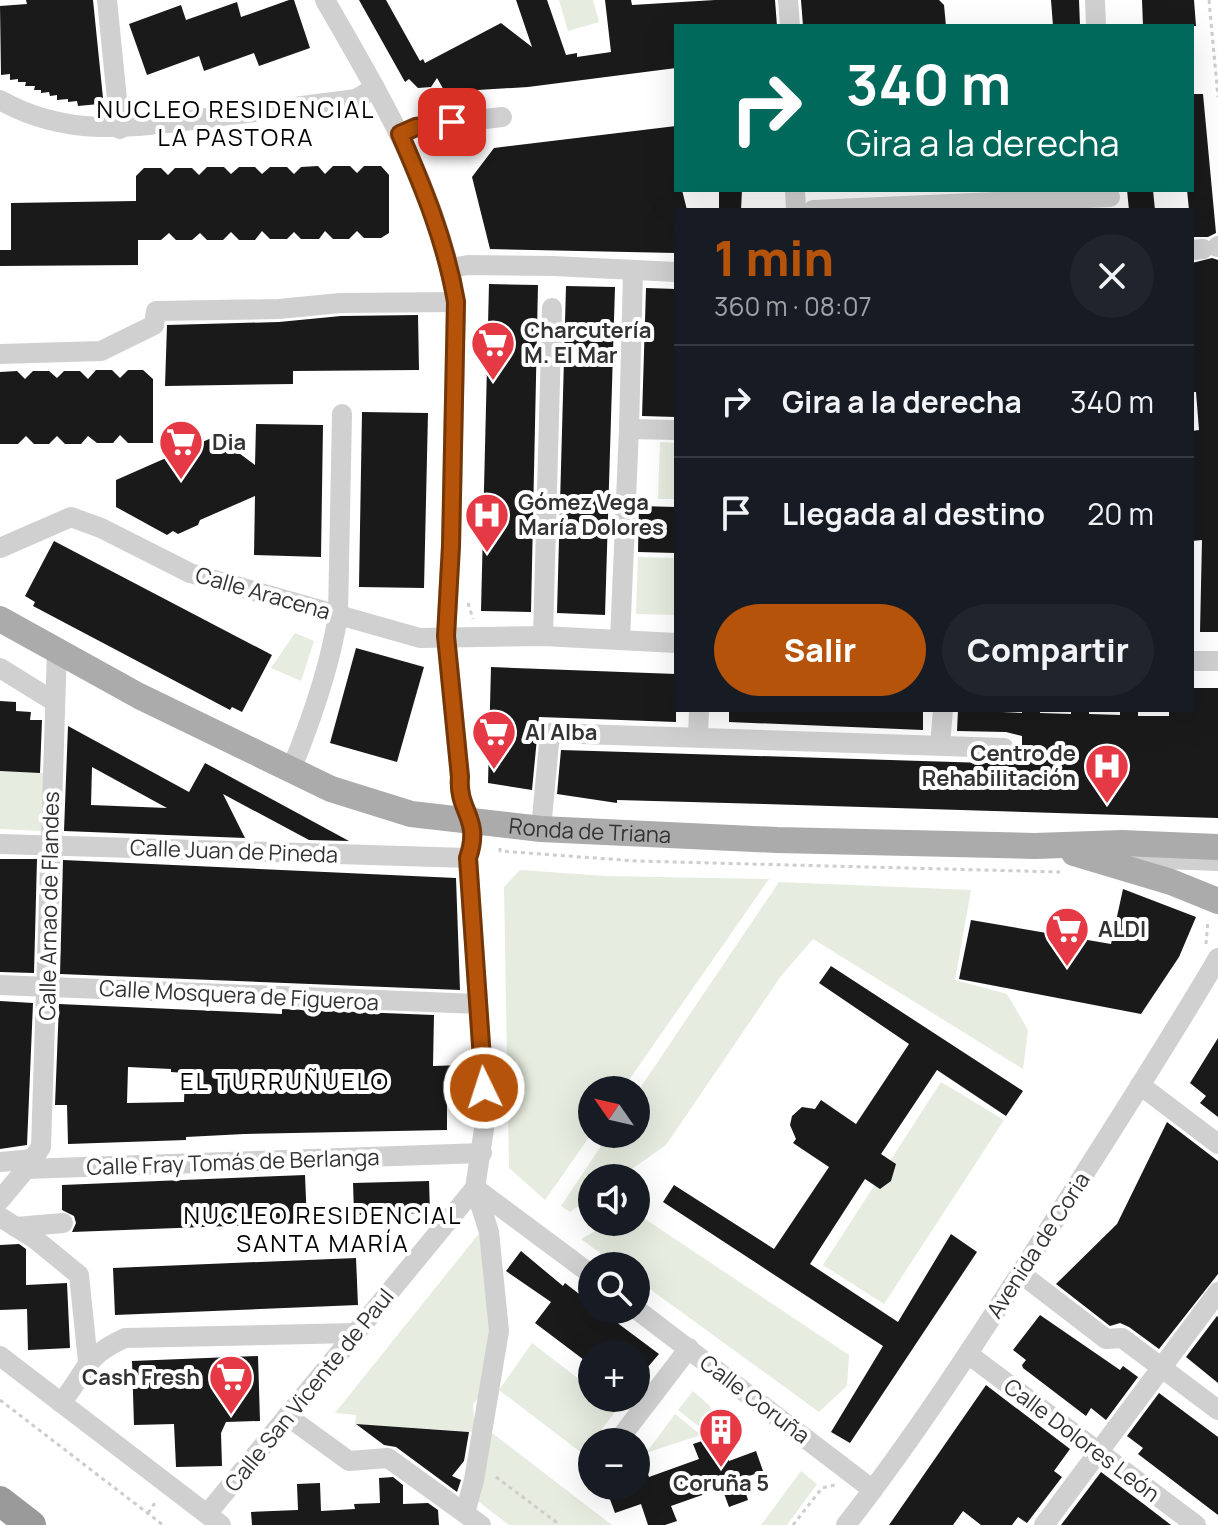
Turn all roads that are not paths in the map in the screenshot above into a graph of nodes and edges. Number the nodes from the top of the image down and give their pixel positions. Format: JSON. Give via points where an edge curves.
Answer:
{"nodes":[{"id":1,"x":107,"y":0,"type":"edge"},
{"id":2,"x":325,"y":0,"type":"edge"},
{"id":3,"x":788,"y":0,"type":"edge"},
{"id":4,"x":1095,"y":0,"type":"edge"},
{"id":5,"x":790,"y":24,"type":"edge"},
{"id":6,"x":1096,"y":24,"type":"edge"},
{"id":7,"x":375,"y":88,"type":"junction"},
{"id":8,"x":0,"y":100,"type":"edge"},
{"id":9,"x":502,"y":117,"type":"dead end"},
{"id":10,"x":120,"y":129,"type":"junction"},
{"id":11,"x":400,"y":134,"type":"junction"},
{"id":12,"x":1110,"y":199,"type":"edge"},
{"id":13,"x":867,"y":208,"type":"edge"},
{"id":14,"x":451,"y":268,"type":"junction"},
{"id":15,"x":633,"y":272,"type":"junction"},
{"id":16,"x":674,"y":272,"type":"edge"},
{"id":17,"x":456,"y":302,"type":"junction"},
{"id":18,"x":552,"y":308,"type":"dead end"},
{"id":19,"x":0,"y":354,"type":"edge"},
{"id":20,"x":342,"y":414,"type":"dead end"},
{"id":21,"x":629,"y":429,"type":"junction"},
{"id":22,"x":674,"y":430,"type":"edge"},
{"id":23,"x":0,"y":548,"type":"edge"},
{"id":24,"x":338,"y":615,"type":"junction"},
{"id":25,"x":0,"y":619,"type":"edge"},
{"id":26,"x":446,"y":636,"type":"junction"},
{"id":27,"x":543,"y":636,"type":"junction"},
{"id":28,"x":620,"y":640,"type":"junction"},
{"id":29,"x":674,"y":643,"type":"edge"},
{"id":30,"x":57,"y":650,"type":"junction"},
{"id":31,"x":1194,"y":661,"type":"edge"},
{"id":32,"x":1218,"y":661,"type":"edge"},
{"id":33,"x":0,"y":668,"type":"edge"},
{"id":34,"x":55,"y":702,"type":"junction"},
{"id":35,"x":699,"y":712,"type":"edge"},
{"id":36,"x":943,"y":712,"type":"edge"},
{"id":37,"x":698,"y":736,"type":"junction"},
{"id":38,"x":940,"y":745,"type":"junction"},
{"id":39,"x":1004,"y":748,"type":"dead end"},
{"id":40,"x":291,"y":770,"type":"junction"},
{"id":41,"x":472,"y":821,"type":"junction"},
{"id":42,"x":541,"y":829,"type":"junction"},
{"id":43,"x":0,"y":844,"type":"edge"},
{"id":44,"x":50,"y":846,"type":"junction"},
{"id":45,"x":1035,"y":846,"type":"junction"},
{"id":46,"x":1218,"y":847,"type":"edge"},
{"id":47,"x":1086,"y":856,"type":"junction"},
{"id":48,"x":468,"y":858,"type":"junction"},
{"id":49,"x":1218,"y":861,"type":"edge"},
{"id":50,"x":1212,"y":908,"type":"edge"},
{"id":51,"x":1212,"y":952,"type":"edge"},
{"id":52,"x":0,"y":985,"type":"edge"},
{"id":53,"x":45,"y":987,"type":"junction"},
{"id":54,"x":478,"y":1004,"type":"junction"},
{"id":55,"x":1140,"y":1085,"type":"junction"},
{"id":56,"x":1218,"y":1144,"type":"edge"},
{"id":57,"x":482,"y":1153,"type":"junction"},
{"id":58,"x":0,"y":1162,"type":"edge"},
{"id":59,"x":29,"y":1164,"type":"junction"},
{"id":60,"x":475,"y":1188,"type":"junction"},
{"id":61,"x":0,"y":1200,"type":"edge"},
{"id":62,"x":8,"y":1222,"type":"edge"},
{"id":63,"x":63,"y":1223,"type":"dead end"},
{"id":64,"x":578,"y":1265,"type":"edge"},
{"id":65,"x":1020,"y":1273,"type":"junction"},
{"id":66,"x":1218,"y":1292,"type":"edge"},
{"id":67,"x":650,"y":1319,"type":"edge"},
{"id":68,"x":355,"y":1333,"type":"junction"},
{"id":69,"x":689,"y":1348,"type":"junction"},
{"id":70,"x":968,"y":1354,"type":"junction"},
{"id":71,"x":0,"y":1356,"type":"edge"},
{"id":72,"x":88,"y":1362,"type":"junction"},
{"id":73,"x":1162,"y":1368,"type":"junction"},
{"id":74,"x":61,"y":1403,"type":"junction"},
{"id":75,"x":1218,"y":1410,"type":"edge"},
{"id":76,"x":287,"y":1416,"type":"junction"},
{"id":77,"x":628,"y":1428,"type":"edge"},
{"id":78,"x":1099,"y":1452,"type":"junction"},
{"id":79,"x":873,"y":1490,"type":"junction"},
{"id":80,"x":0,"y":1501,"type":"edge"},
{"id":81,"x":473,"y":1519,"type":"edge"},
{"id":82,"x":214,"y":1520,"type":"edge"},
{"id":83,"x":31,"y":1525,"type":"edge"},
{"id":84,"x":846,"y":1525,"type":"edge"},
{"id":85,"x":1044,"y":1525,"type":"edge"},
{"id":86,"x":1196,"y":1525,"type":"edge"}],
"edges":[{"from":1,"to":10,"type":"street"},
{"from":2,"to":7,"type":"street"},
{"from":3,"to":5,"type":"street"},
{"from":4,"to":6,"type":"street"},
{"from":7,"to":10,"type":"street","via":[[356,99]]},
{"from":7,"to":11,"type":"street"},
{"from":8,"to":10,"type":"street","via":[[57,122]]},
{"from":9,"to":11,"type":"street","via":[[416,127]]},
{"from":11,"to":14,"type":"street"},
{"from":12,"to":13,"type":"street"},
{"from":14,"to":15,"type":"street","via":[[553,266]]},
{"from":14,"to":17,"type":"street"},
{"from":15,"to":16,"type":"street"},
{"from":15,"to":21,"type":"street"},
{"from":17,"to":19,"type":"street","via":[[156,311],[154,325],[101,351]]},
{"from":17,"to":26,"type":"street"},
{"from":18,"to":27,"type":"street"},
{"from":20,"to":24,"type":"street"},
{"from":21,"to":22,"type":"street"},
{"from":21,"to":28,"type":"street"},
{"from":23,"to":24,"type":"street","name":"Calle Aracena","via":[[71,517],[190,573]]},
{"from":24,"to":26,"type":"street","name":"Calle Aracena","via":[[420,638]]},
{"from":24,"to":40,"type":"street","via":[[334,645]]},
{"from":25,"to":30,"type":"main road","name":"Ronda de Triana"},
{"from":26,"to":27,"type":"street","name":"Calle Aracena"},
{"from":26,"to":41,"type":"street","via":[[459,790]]},
{"from":27,"to":28,"type":"street","name":"Calle Aracena"},
{"from":28,"to":29,"type":"street","name":"Calle Aracena"},
{"from":30,"to":34,"type":"street","name":"Calle Arnao de Flandes"},
{"from":30,"to":40,"type":"main road","name":"Ronda de Triana"},
{"from":31,"to":32,"type":"street"},
{"from":33,"to":34,"type":"street"},
{"from":34,"to":44,"type":"street","name":"Calle Arnao de Flandes"},
{"from":35,"to":37,"type":"street"},
{"from":36,"to":38,"type":"street"},
{"from":37,"to":38,"type":"street"},
{"from":37,"to":42,"type":"street","via":[[550,733]]},
{"from":38,"to":39,"type":"street"},
{"from":40,"to":41,"type":"main road","name":"Ronda de Triana","via":[[331,789],[411,814]]},
{"from":41,"to":42,"type":"main road","name":"Ronda de Triana"},
{"from":41,"to":48,"type":"street"},
{"from":42,"to":45,"type":"main road","name":"Ronda de Triana"},
{"from":43,"to":44,"type":"street","name":"Calle Juan de Pineda"},
{"from":44,"to":48,"type":"street","name":"Calle Juan de Pineda"},
{"from":44,"to":53,"type":"street","name":"Calle Arnao de Flandes"},
{"from":45,"to":46,"type":"main road","name":"Ronda de Triana"},
{"from":45,"to":47,"type":"main road","name":"Ronda de Triana"},
{"from":47,"to":49,"type":"street","name":"Ronda de Triana"},
{"from":47,"to":50,"type":"main road","name":"Ronda de Triana","via":[[1171,882]]},
{"from":48,"to":54,"type":"street"},
{"from":51,"to":55,"type":"street","name":"Avenida de Coria"},
{"from":52,"to":53,"type":"street","name":"Calle Mosquera de Figueroa"},
{"from":53,"to":54,"type":"street","name":"Calle Mosquera de Figueroa"},
{"from":53,"to":59,"type":"street","name":"Calle Arnao de Flandes","via":[[41,1147]]},
{"from":54,"to":57,"type":"street","via":[[486,1116]]},
{"from":55,"to":56,"type":"street"},
{"from":55,"to":65,"type":"street","name":"Avenida de Coria"},
{"from":57,"to":59,"type":"street","name":"Calle Fray Tomás de Berlanga"},
{"from":57,"to":60,"type":"street"},
{"from":58,"to":59,"type":"street"},
{"from":59,"to":61,"type":"street"},
{"from":60,"to":64,"type":"street"},
{"from":60,"to":68,"type":"street","name":"Calle San Vicente de Paul"},
{"from":60,"to":81,"type":"street","via":[[489,1232],[499,1331],[474,1480]]},
{"from":62,"to":63,"type":"street"},
{"from":62,"to":72,"type":"street","via":[[79,1275]]},
{"from":65,"to":70,"type":"street","name":"Avenida de Coria"},
{"from":65,"to":73,"type":"street","via":[[1106,1339],[1122,1338]]},
{"from":66,"to":73,"type":"street"},
{"from":67,"to":69,"type":"street","name":"Calle Coruña"},
{"from":68,"to":72,"type":"street","via":[[125,1338]]},
{"from":68,"to":76,"type":"street","name":"Calle San Vicente de Paul"},
{"from":69,"to":77,"type":"street"},
{"from":69,"to":79,"type":"street","name":"Calle Coruña"},
{"from":70,"to":78,"type":"street","name":"Calle Dolores León"},
{"from":70,"to":79,"type":"street","name":"Avenida de Coria"},
{"from":71,"to":74,"type":"street"},
{"from":72,"to":74,"type":"street"},
{"from":73,"to":75,"type":"street"},
{"from":73,"to":78,"type":"street"},
{"from":74,"to":82,"type":"street"},
{"from":76,"to":81,"type":"street","via":[[349,1461],[388,1458]]},
{"from":76,"to":82,"type":"street","name":"Calle San Vicente de Paul"},
{"from":78,"to":85,"type":"street"},
{"from":78,"to":86,"type":"street","name":"Calle Dolores León"},
{"from":79,"to":84,"type":"street","name":"Avenida de Coria"},
{"from":80,"to":83,"type":"highway"}]}
